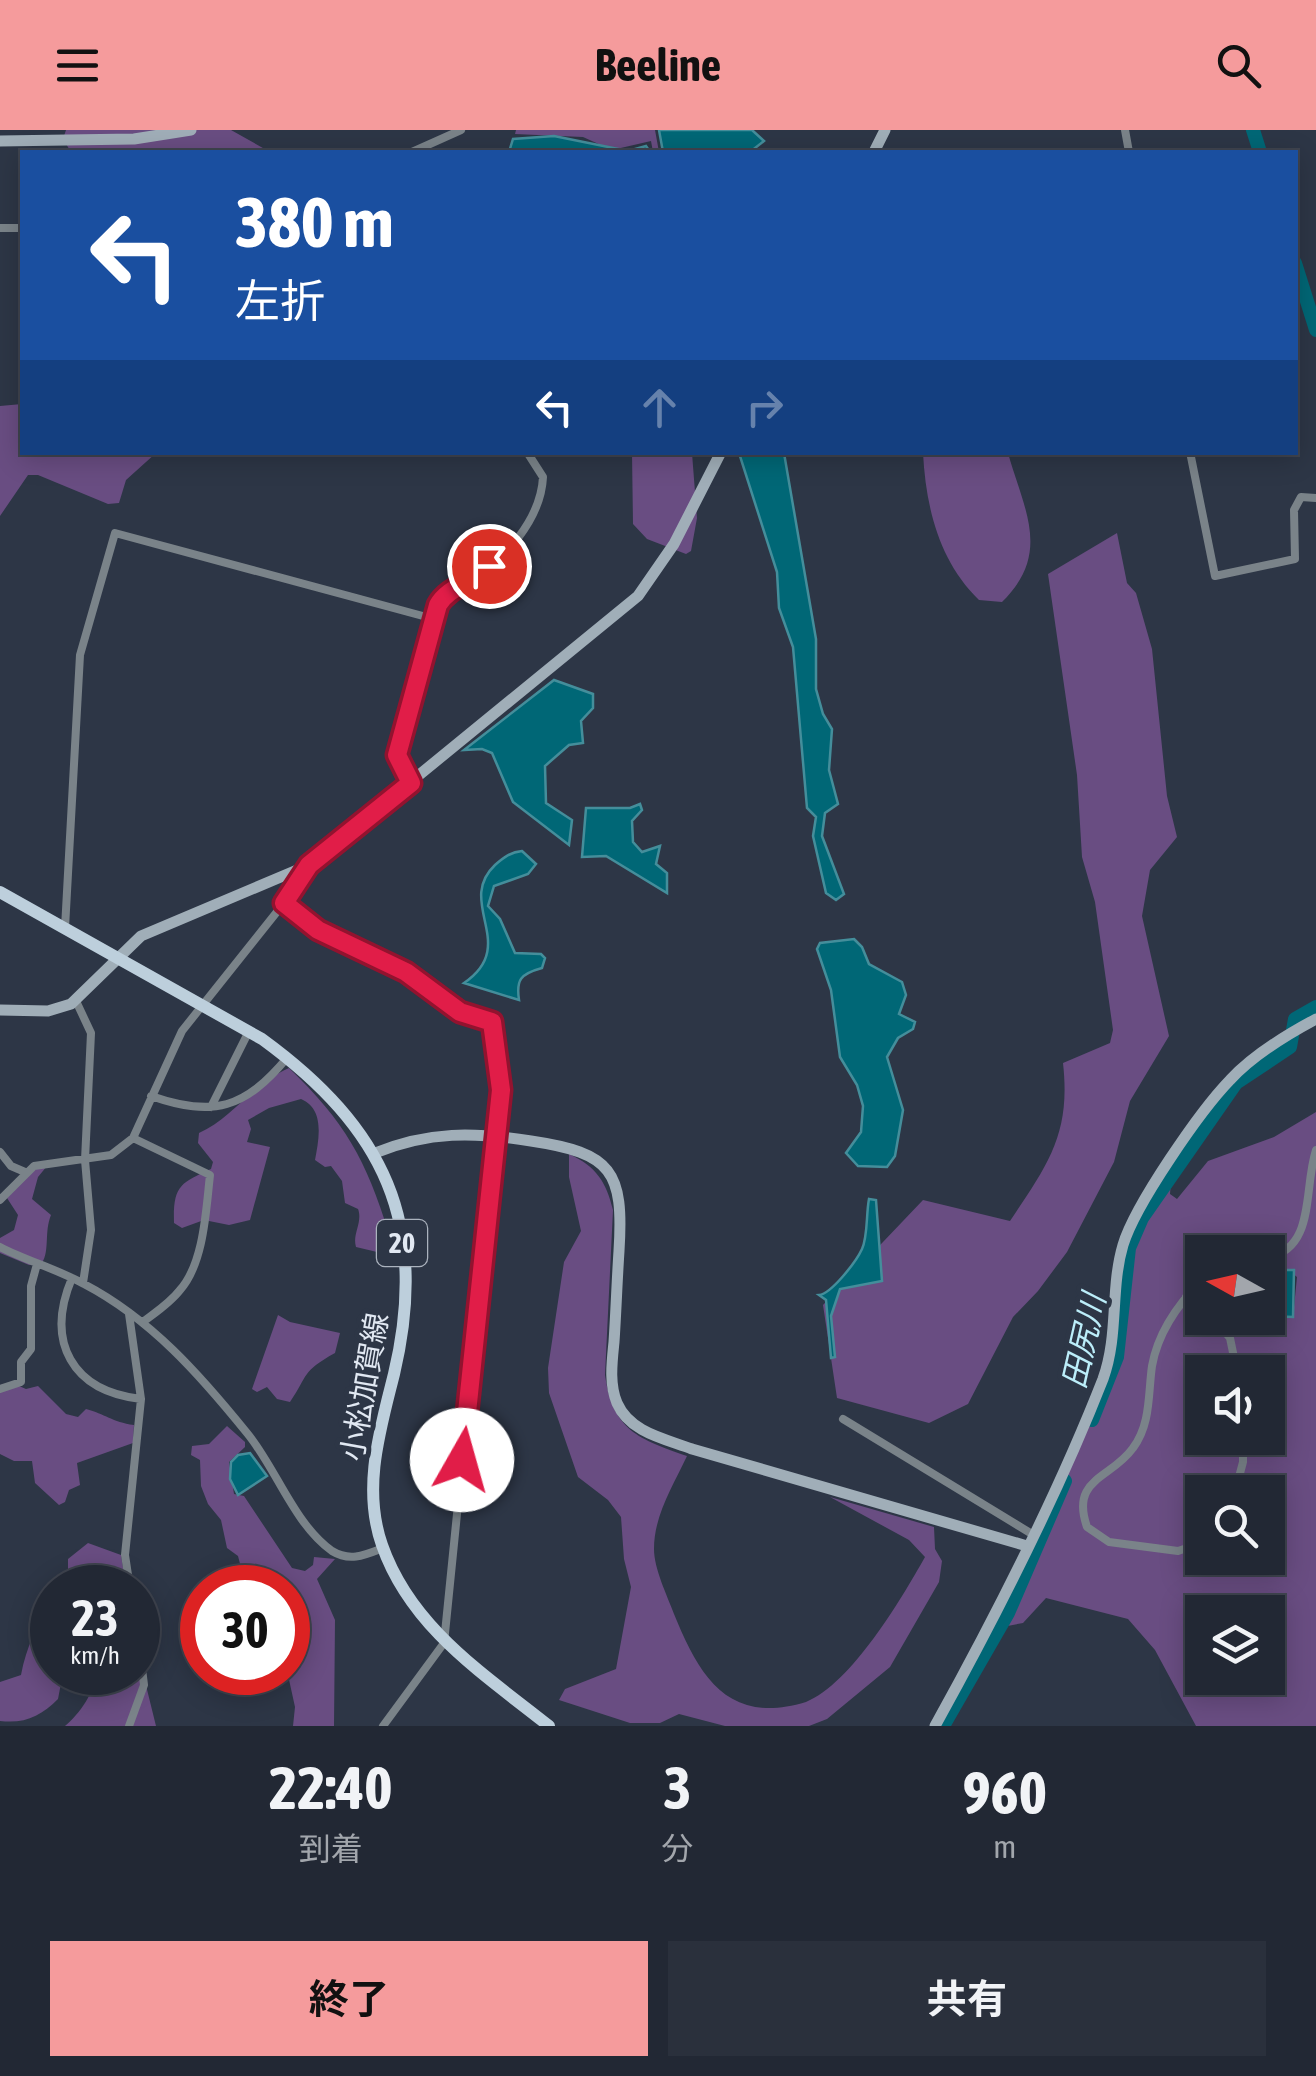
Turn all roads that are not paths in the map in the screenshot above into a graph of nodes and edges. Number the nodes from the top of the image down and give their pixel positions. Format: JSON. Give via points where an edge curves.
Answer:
{"nodes":[{"id":1,"x":191,"y":130,"type":"edge"},
{"id":2,"x":461,"y":130,"type":"edge"},
{"id":3,"x":0,"y":141,"type":"edge"},
{"id":4,"x":416,"y":150,"type":"edge"},
{"id":5,"x":529,"y":455,"type":"edge"},
{"id":6,"x":719,"y":455,"type":"edge"},
{"id":7,"x":1191,"y":455,"type":"edge"},
{"id":8,"x":1316,"y":498,"type":"edge"},
{"id":9,"x":434,"y":619,"type":"junction"},
{"id":10,"x":411,"y":783,"type":"junction"},
{"id":11,"x":309,"y":865,"type":"junction"},
{"id":12,"x":0,"y":892,"type":"edge"},
{"id":13,"x":284,"y":903,"type":"junction"},
{"id":14,"x":65,"y":928,"type":"junction"},
{"id":15,"x":117,"y":957,"type":"junction"},
{"id":16,"x":76,"y":1001,"type":"junction"},
{"id":17,"x":201,"y":1004,"type":"junction"},
{"id":18,"x":0,"y":1010,"type":"edge"},
{"id":19,"x":1316,"y":1019,"type":"edge"},
{"id":20,"x":249,"y":1031,"type":"junction"},
{"id":21,"x":288,"y":1058,"type":"junction"},
{"id":22,"x":151,"y":1096,"type":"junction"},
{"id":23,"x":211,"y":1107,"type":"junction"},
{"id":24,"x":495,"y":1135,"type":"junction"},
{"id":25,"x":133,"y":1138,"type":"junction"},
{"id":26,"x":1316,"y":1150,"type":"edge"},
{"id":27,"x":0,"y":1152,"type":"edge"},
{"id":28,"x":374,"y":1153,"type":"junction"},
{"id":29,"x":85,"y":1160,"type":"junction"},
{"id":30,"x":25,"y":1172,"type":"junction"},
{"id":31,"x":0,"y":1200,"type":"edge"},
{"id":32,"x":0,"y":1246,"type":"edge"},
{"id":33,"x":1285,"y":1253,"type":"edge"},
{"id":34,"x":36,"y":1264,"type":"junction"},
{"id":35,"x":72,"y":1278,"type":"junction"},
{"id":36,"x":83,"y":1283,"type":"junction"},
{"id":37,"x":1185,"y":1298,"type":"edge"},
{"id":38,"x":129,"y":1314,"type":"junction"},
{"id":39,"x":144,"y":1322,"type":"junction"},
{"id":40,"x":0,"y":1389,"type":"edge"},
{"id":41,"x":141,"y":1398,"type":"junction"},
{"id":42,"x":843,"y":1419,"type":"dead end"},
{"id":43,"x":1030,"y":1540,"type":"junction"},
{"id":44,"x":383,"y":1548,"type":"junction"},
{"id":45,"x":1185,"y":1549,"type":"edge"},
{"id":46,"x":127,"y":1565,"type":"edge"},
{"id":47,"x":444,"y":1643,"type":"junction"},
{"id":48,"x":140,"y":1695,"type":"edge"},
{"id":49,"x":129,"y":1726,"type":"edge"},
{"id":50,"x":383,"y":1726,"type":"edge"},
{"id":51,"x":549,"y":1726,"type":"edge"},
{"id":52,"x":934,"y":1726,"type":"edge"}],
"edges":[{"from":1,"to":3,"type":"street","via":[[134,139]]},
{"from":2,"to":4,"type":"street"},
{"from":5,"to":9,"type":"street","via":[[543,477],[536,514],[482,574],[445,594]]},
{"from":6,"to":10,"type":"street","via":[[674,544],[638,596]]},
{"from":7,"to":8,"type":"street","via":[[1215,576],[1295,558],[1294,510],[1301,497]]},
{"from":9,"to":10,"type":"street","via":[[397,755]]},
{"from":9,"to":14,"type":"street","via":[[115,533],[80,654]]},
{"from":10,"to":11,"type":"street"},
{"from":11,"to":13,"type":"street"},
{"from":11,"to":15,"type":"street","via":[[156,928]]},
{"from":12,"to":14,"type":"main road","name":"小松加賀線","number":"20"},
{"from":13,"to":17,"type":"street"},
{"from":13,"to":24,"type":"street","via":[[318,930],[406,972],[460,1012],[492,1022],[501,1078]]},
{"from":14,"to":15,"type":"main road","name":"小松加賀線","number":"20"},
{"from":15,"to":16,"type":"street"},
{"from":15,"to":17,"type":"main road","name":"小松加賀線","number":"20"},
{"from":16,"to":18,"type":"street","via":[[48,1011]]},
{"from":16,"to":29,"type":"street","via":[[91,1033]]},
{"from":17,"to":20,"type":"main road","name":"小松加賀線","number":"20"},
{"from":17,"to":22,"type":"street","via":[[172,1046]]},
{"from":19,"to":43,"type":"street","via":[[1230,1080],[1136,1213],[1123,1246],[1108,1364]]},
{"from":20,"to":21,"type":"main road","name":"小松加賀線","number":"20"},
{"from":20,"to":23,"type":"street"},
{"from":21,"to":23,"type":"street","via":[[237,1102]]},
{"from":21,"to":28,"type":"main road","name":"小松加賀線","number":"20","via":[[342,1106]]},
{"from":22,"to":23,"type":"street"},
{"from":22,"to":25,"type":"street"},
{"from":24,"to":28,"type":"street","via":[[426,1136]]},
{"from":24,"to":43,"type":"street","via":[[583,1152],[617,1183],[612,1382],[624,1414],[639,1427],[692,1450]]},
{"from":24,"to":47,"type":"street"},
{"from":25,"to":29,"type":"street","via":[[112,1155]]},
{"from":25,"to":39,"type":"street","via":[[210,1175],[190,1276]]},
{"from":26,"to":33,"type":"street","via":[[1305,1234]]},
{"from":27,"to":30,"type":"street"},
{"from":28,"to":44,"type":"main road","name":"小松加賀線","number":"20","via":[[392,1198],[407,1284],[373,1472]]},
{"from":29,"to":30,"type":"street","via":[[43,1163]]},
{"from":29,"to":36,"type":"street","via":[[92,1208]]},
{"from":30,"to":31,"type":"street"},
{"from":32,"to":34,"type":"street"},
{"from":34,"to":35,"type":"street"},
{"from":34,"to":40,"type":"street","via":[[31,1349],[21,1362],[21,1382]]},
{"from":35,"to":36,"type":"street"},
{"from":35,"to":41,"type":"street","via":[[61,1313],[74,1368],[120,1396]]},
{"from":36,"to":38,"type":"street"},
{"from":37,"to":45,"type":"street","via":[[1156,1349],[1147,1416],[1134,1446],[1086,1489],[1082,1505],[1087,1527],[1109,1542]]},
{"from":38,"to":39,"type":"street"},
{"from":38,"to":41,"type":"street"},
{"from":39,"to":44,"type":"street","via":[[250,1436],[331,1550],[358,1558]]},
{"from":41,"to":46,"type":"street"},
{"from":42,"to":43,"type":"street"},
{"from":43,"to":52,"type":"street","via":[[1003,1604]]},
{"from":44,"to":47,"type":"main road","name":"小松加賀線","number":"20","via":[[418,1613]]},
{"from":47,"to":50,"type":"street"},
{"from":47,"to":51,"type":"main road","name":"小松加賀線","number":"20"},
{"from":48,"to":49,"type":"street"}]}
